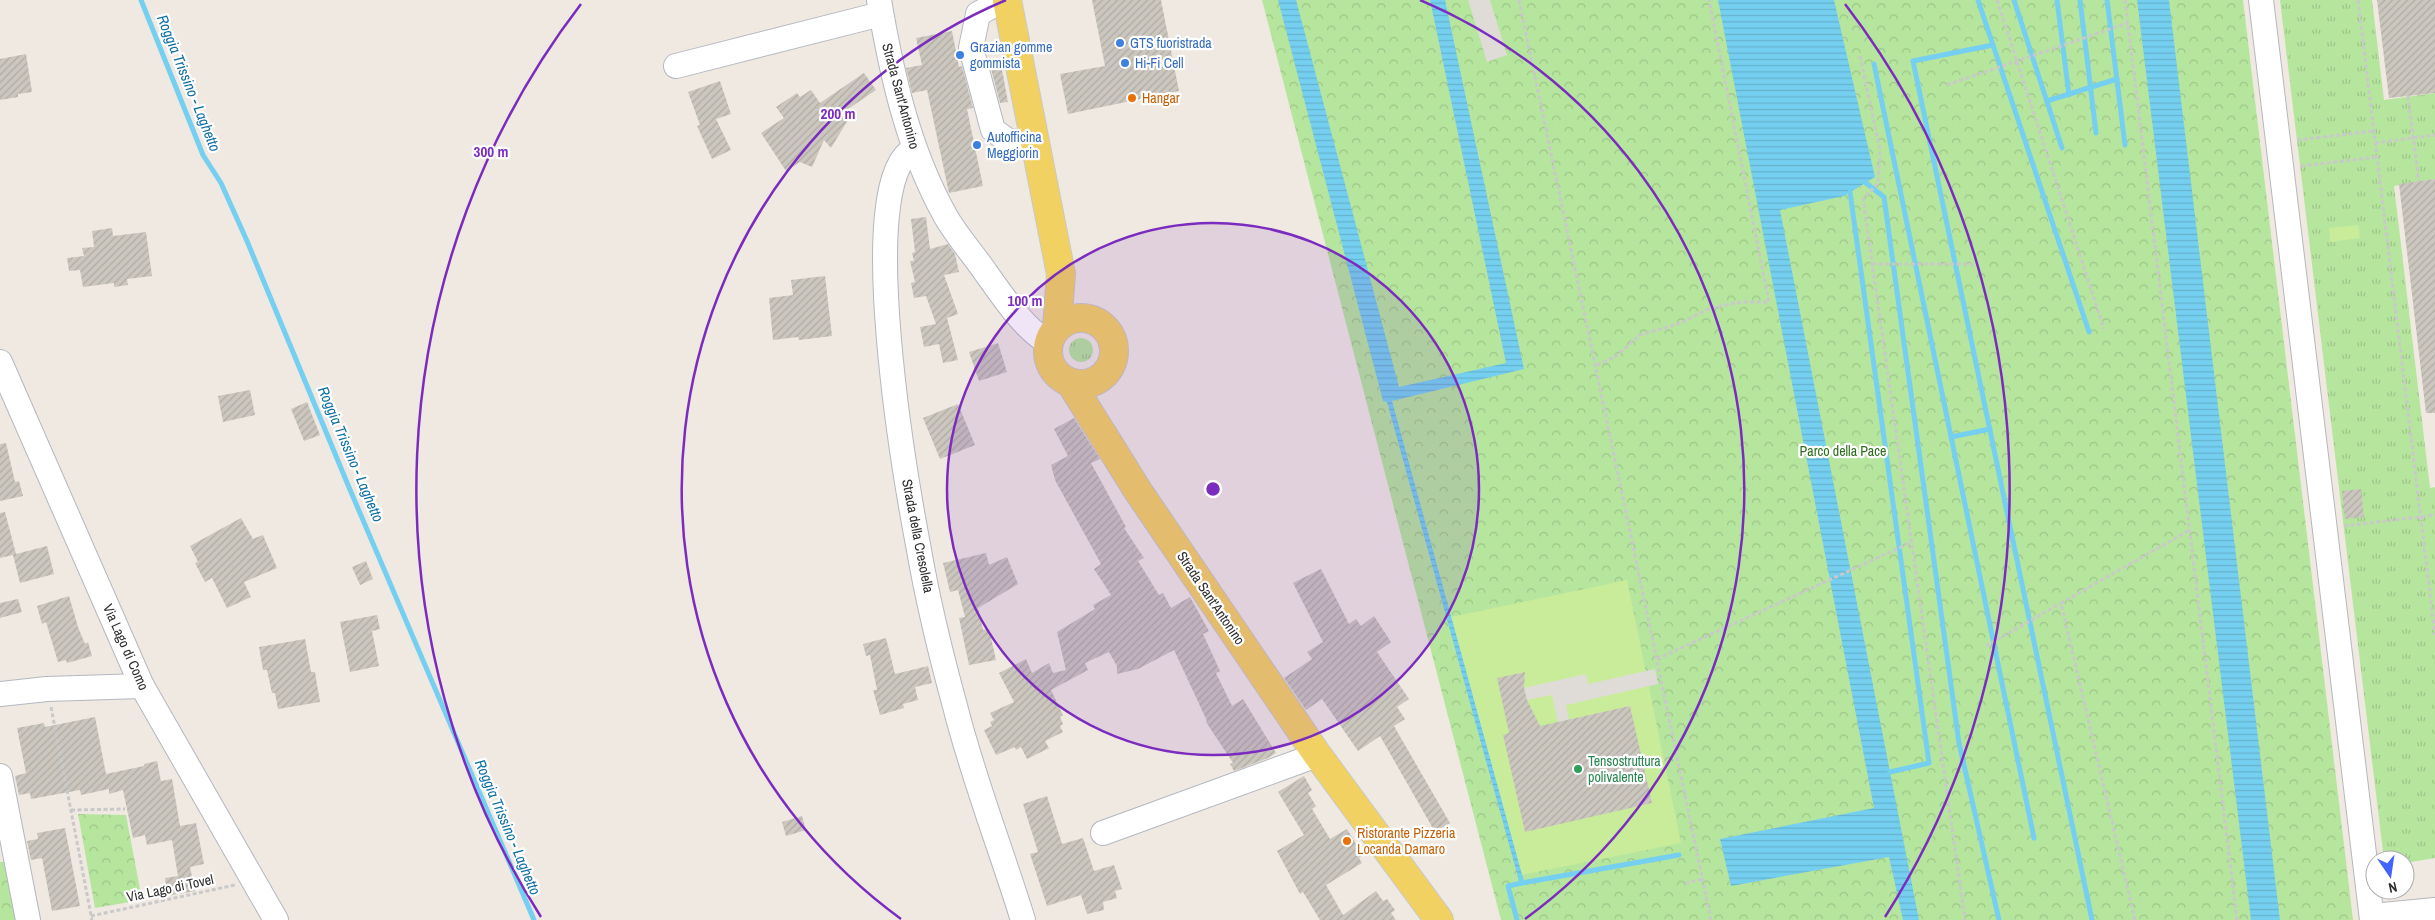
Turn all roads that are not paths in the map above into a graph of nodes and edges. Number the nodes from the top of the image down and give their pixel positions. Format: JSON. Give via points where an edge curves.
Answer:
{"nodes":[{"id":1,"x":2261,"y":0,"type":"edge"},
{"id":2,"x":1007,"y":1,"type":"edge"},
{"id":3,"x":880,"y":7,"type":"edge"},
{"id":4,"x":676,"y":66,"type":"dead end"},
{"id":5,"x":1035,"y":140,"type":"junction"},
{"id":6,"x":914,"y":148,"type":"junction"},
{"id":7,"x":1061,"y":274,"type":"junction"},
{"id":8,"x":1096,"y":321,"type":"junction"},
{"id":9,"x":1053,"y":335,"type":"junction"},
{"id":10,"x":0,"y":362,"type":"edge"},
{"id":11,"x":1108,"y":370,"type":"junction"},
{"id":12,"x":1070,"y":382,"type":"junction"},
{"id":13,"x":1108,"y":442,"type":"junction"},
{"id":14,"x":142,"y":686,"type":"junction"},
{"id":15,"x":0,"y":694,"type":"edge"},
{"id":16,"x":1316,"y":753,"type":"junction"},
{"id":17,"x":0,"y":776,"type":"edge"},
{"id":18,"x":1103,"y":833,"type":"dead end"},
{"id":19,"x":8,"y":853,"type":"edge"},
{"id":20,"x":2435,"y":910,"type":"edge"},
{"id":21,"x":2372,"y":918,"type":"edge"},
{"id":22,"x":28,"y":920,"type":"edge"},
{"id":23,"x":276,"y":920,"type":"edge"},
{"id":24,"x":1023,"y":920,"type":"edge"},
{"id":25,"x":1439,"y":920,"type":"edge"}],
"edges":[{"from":1,"to":21,"type":"street"},
{"from":2,"to":5,"type":"main road","name":"Strada Sant'Antonino"},
{"from":2,"to":5,"type":"street","via":[[978,14],[971,48],[993,130],[1010,142]]},
{"from":3,"to":4,"type":"street","name":"Strada Sant'Antonino"},
{"from":3,"to":6,"type":"street","name":"Strada Sant'Antonino","via":[[902,113]]},
{"from":5,"to":7,"type":"main road","name":"Strada Sant'Antonino"},
{"from":6,"to":9,"type":"street","name":"Strada Sant'Antonino","via":[[947,218],[1016,316],[1032,332]]},
{"from":6,"to":24,"type":"street","name":"Strada della Cresolella","via":[[897,166],[891,184],[884,257],[900,440],[919,552],[955,707]]},
{"from":7,"to":8,"type":"main road","name":"Strada Sant'Antonino"},
{"from":7,"to":9,"type":"main road","name":"Strada Sant'Antonino","via":[[1061,298]]},
{"from":8,"to":9,"type":"main road","via":[[1076,317]]},
{"from":8,"to":11,"type":"main road","name":"Strada Sant'Antonino","via":[[1112,337],[1113,360]]},
{"from":9,"to":12,"type":"main road","name":"Strada Sant'Antonino","via":[[1050,362],[1061,378]]},
{"from":10,"to":14,"type":"street","name":"Via Lago di Como"},
{"from":11,"to":12,"type":"main road","via":[[1091,382]]},
{"from":11,"to":13,"type":"main road","name":"Strada Sant'Antonino","via":[[1102,388],[1102,409]]},
{"from":12,"to":13,"type":"main road","name":"Strada Sant'Antonino"},
{"from":13,"to":16,"type":"main road","name":"Strada Sant'Antonino"},
{"from":14,"to":15,"type":"street"},
{"from":14,"to":23,"type":"street","name":"Via Lago di Como"},
{"from":16,"to":18,"type":"street"},
{"from":16,"to":25,"type":"main road","name":"Strada Sant'Antonino"},
{"from":17,"to":19,"type":"street"},
{"from":19,"to":22,"type":"street"},
{"from":20,"to":21,"type":"street"}]}
